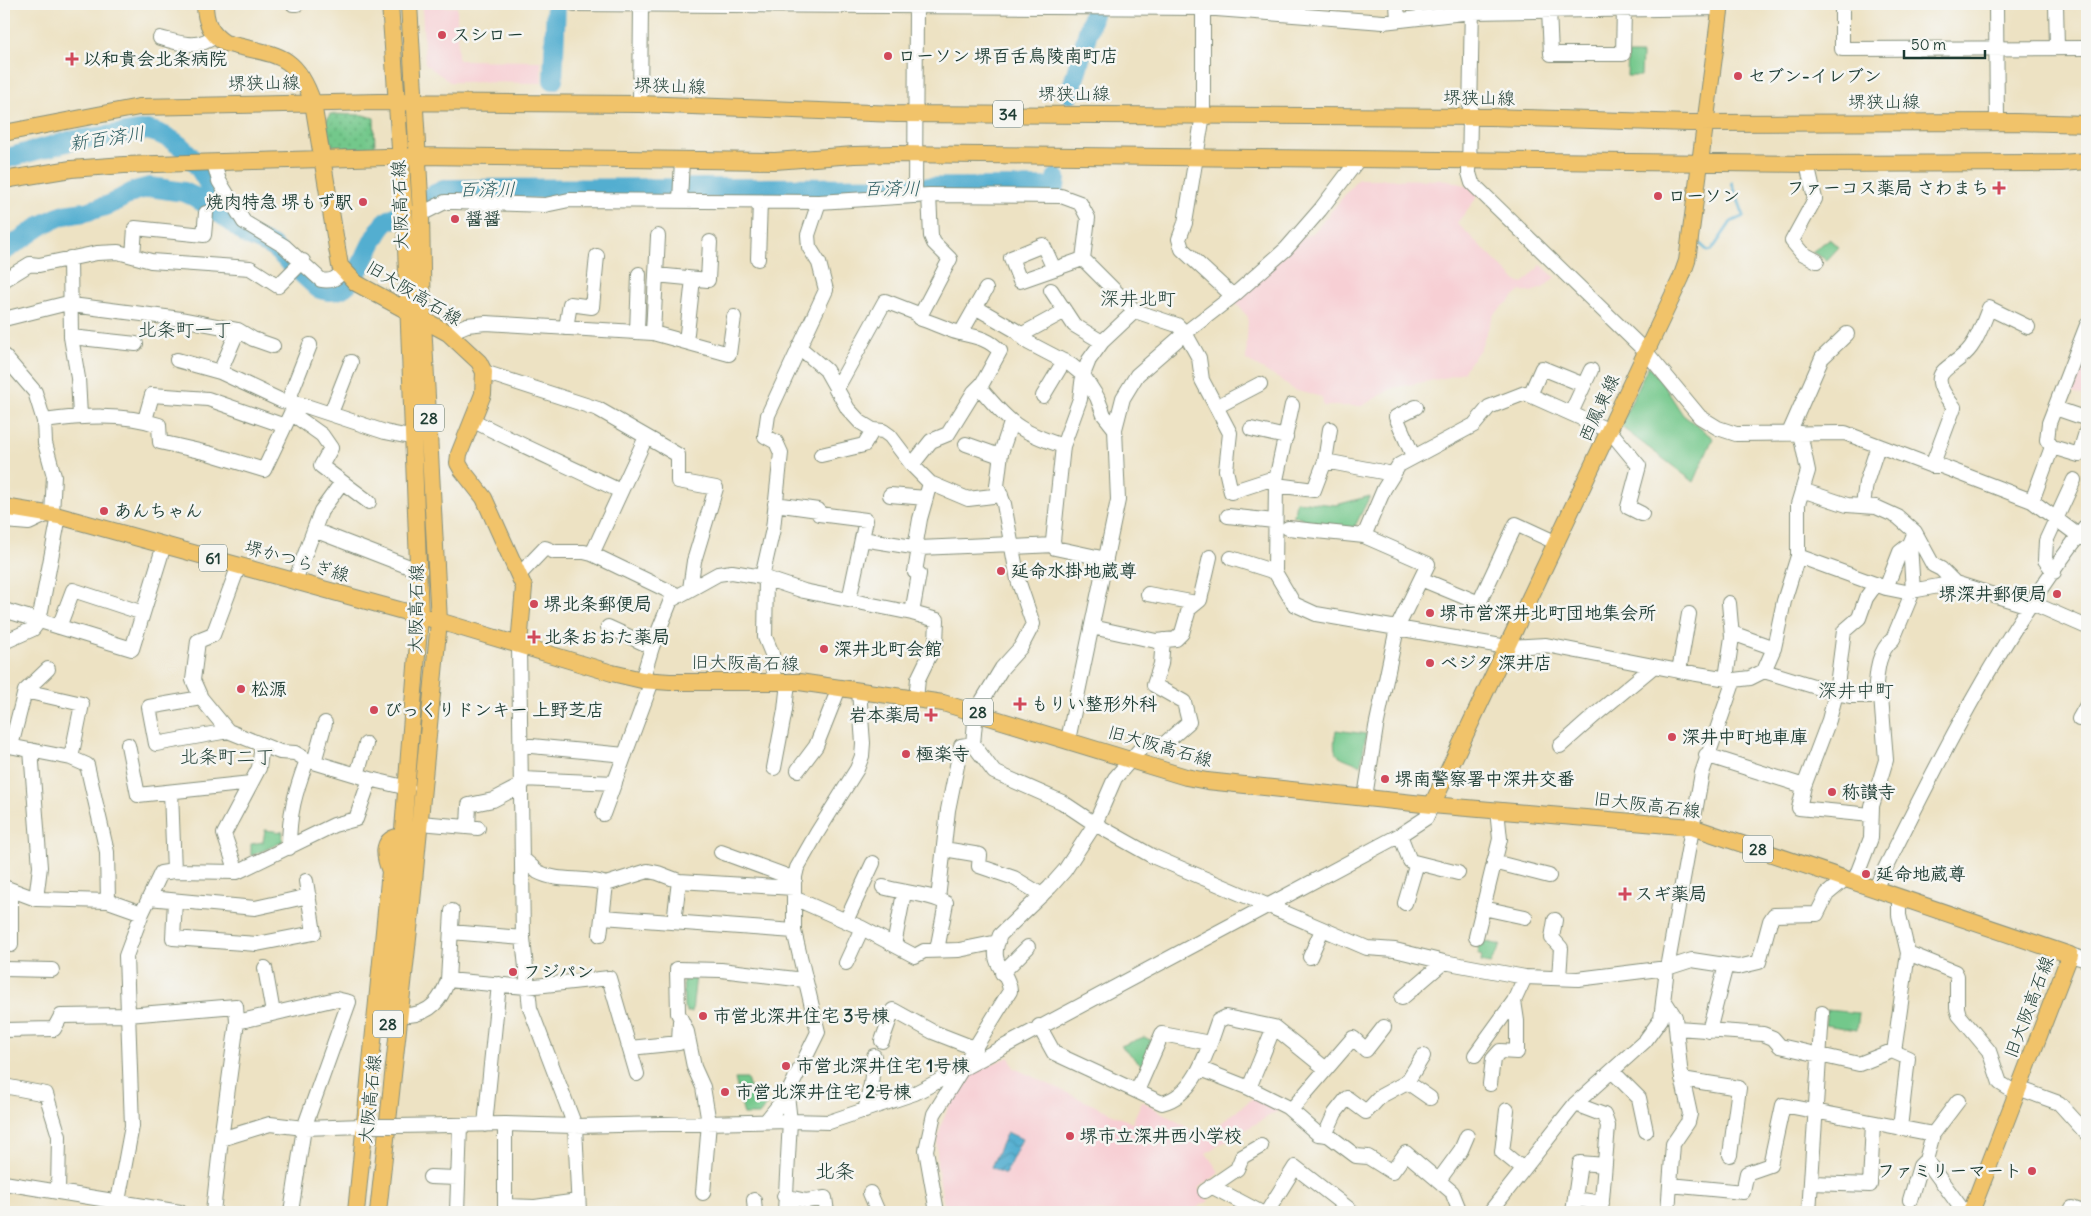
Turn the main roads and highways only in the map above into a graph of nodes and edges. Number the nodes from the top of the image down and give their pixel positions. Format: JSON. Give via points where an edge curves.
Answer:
{"nodes":[{"id":1,"x":205,"y":4,"type":"edge"},
{"id":2,"x":390,"y":4,"type":"edge"},
{"id":3,"x":409,"y":4,"type":"edge"},
{"id":4,"x":1720,"y":6,"type":"edge"},
{"id":5,"x":396,"y":102,"type":"junction"},
{"id":6,"x":313,"y":103,"type":"junction"},
{"id":7,"x":414,"y":103,"type":"junction"},
{"id":8,"x":2087,"y":116,"type":"edge"},
{"id":9,"x":1705,"y":122,"type":"junction"},
{"id":10,"x":2014,"y":122,"type":"junction"},
{"id":11,"x":2087,"y":124,"type":"edge"},
{"id":12,"x":4,"y":133,"type":"edge"},
{"id":13,"x":418,"y":156,"type":"junction"},
{"id":14,"x":400,"y":157,"type":"junction"},
{"id":15,"x":322,"y":159,"type":"junction"},
{"id":16,"x":2087,"y":161,"type":"edge"},
{"id":17,"x":1700,"y":162,"type":"junction"},
{"id":18,"x":2061,"y":163,"type":"junction"},
{"id":19,"x":2087,"y":166,"type":"edge"},
{"id":20,"x":4,"y":180,"type":"edge"},
{"id":21,"x":409,"y":312,"type":"junction"},
{"id":22,"x":423,"y":322,"type":"junction"},
{"id":23,"x":4,"y":507,"type":"edge"},
{"id":24,"x":420,"y":617,"type":"junction"},
{"id":25,"x":439,"y":621,"type":"junction"},
{"id":26,"x":519,"y":645,"type":"junction"},
{"id":27,"x":1432,"y":804,"type":"junction"},
{"id":28,"x":404,"y":836,"type":"junction"},
{"id":29,"x":412,"y":902,"type":"junction"},
{"id":30,"x":356,"y":1212,"type":"edge"},
{"id":31,"x":369,"y":1212,"type":"edge"},
{"id":32,"x":378,"y":1212,"type":"edge"},
{"id":33,"x":388,"y":1212,"type":"edge"},
{"id":34,"x":1971,"y":1212,"type":"edge"}],
"edges":[{"from":1,"to":6,"type":"main road","name":"旧大阪高石線","via":[[207,22],[215,36],[225,43],[263,51],[285,60],[306,81]]},
{"from":2,"to":5,"type":"main road","name":"大阪高石線","number":"28"},
{"from":3,"to":7,"type":"main road","name":"大阪高石線","number":"28"},
{"from":4,"to":9,"type":"main road","name":"西鳳東線"},
{"from":5,"to":6,"type":"main road","name":"堺狭山線","number":"34"},
{"from":5,"to":7,"type":"main road","name":"堺狭山線","number":"34"},
{"from":5,"to":14,"type":"main road","name":"大阪高石線","number":"28"},
{"from":6,"to":12,"type":"main road","name":"堺狭山線","number":"34","via":[[139,107]]},
{"from":6,"to":15,"type":"main road","name":"旧大阪高石線"},
{"from":7,"to":9,"type":"main road","name":"堺狭山線","number":"34","via":[[640,104],[916,114],[1472,117]]},
{"from":7,"to":13,"type":"main road","name":"大阪高石線","number":"28"},
{"from":8,"to":10,"type":"main road"},
{"from":9,"to":10,"type":"main road","name":"堺狭山線","number":"34"},
{"from":9,"to":17,"type":"main road","name":"西鳳東線"},
{"from":10,"to":11,"type":"main road","name":"堺狭山線","number":"34"},
{"from":13,"to":14,"type":"main road"},
{"from":13,"to":17,"type":"main road","via":[[775,161],[854,155],[916,155]]},
{"from":13,"to":22,"type":"main road","name":"大阪高石線","number":"28"},
{"from":14,"to":15,"type":"main road"},
{"from":14,"to":21,"type":"main road","name":"大阪高石線","number":"28"},
{"from":15,"to":20,"type":"main road","via":[[71,169]]},
{"from":15,"to":21,"type":"main road","name":"旧大阪高石線","via":[[335,246],[348,276]]},
{"from":16,"to":18,"type":"main road"},
{"from":17,"to":18,"type":"main road"},
{"from":17,"to":27,"type":"main road","name":"西鳳東線","via":[[1687,261],[1647,353]]},
{"from":18,"to":19,"type":"main road"},
{"from":21,"to":22,"type":"main road","name":"旧大阪高石線"},
{"from":21,"to":24,"type":"main road","name":"大阪高石線","number":"28"},
{"from":22,"to":25,"type":"main road","name":"大阪高石線","number":"28"},
{"from":22,"to":26,"type":"main road","name":"旧大阪高石線","number":"28","via":[[448,333],[479,362],[484,372],[483,394],[458,463],[484,498],[524,587]]},
{"from":23,"to":24,"type":"main road","name":"堺かつらぎ線","number":"61","via":[[53,515]]},
{"from":24,"to":25,"type":"main road","name":"堺かつらぎ線","number":"61"},
{"from":24,"to":28,"type":"main road","name":"大阪高石線","number":"28"},
{"from":25,"to":26,"type":"main road","name":"堺かつらぎ線","number":"61"},
{"from":25,"to":29,"type":"main road","name":"大阪高石線","number":"28"},
{"from":26,"to":27,"type":"main road","name":"旧大阪高石線","number":"28","via":[[647,680],[781,682],[916,699],[976,711],[1207,781]]},
{"from":27,"to":34,"type":"main road","name":"旧大阪高石線","number":"28","via":[[1692,827],[2070,955]]},
{"from":28,"to":30,"type":"main road","via":[[395,836],[385,850],[390,871]]},
{"from":28,"to":31,"type":"main road","name":"大阪高石線","number":"28"},
{"from":29,"to":32,"type":"main road","name":"大阪高石線","number":"28"},
{"from":29,"to":33,"type":"main road","via":[[418,920]]}]}
